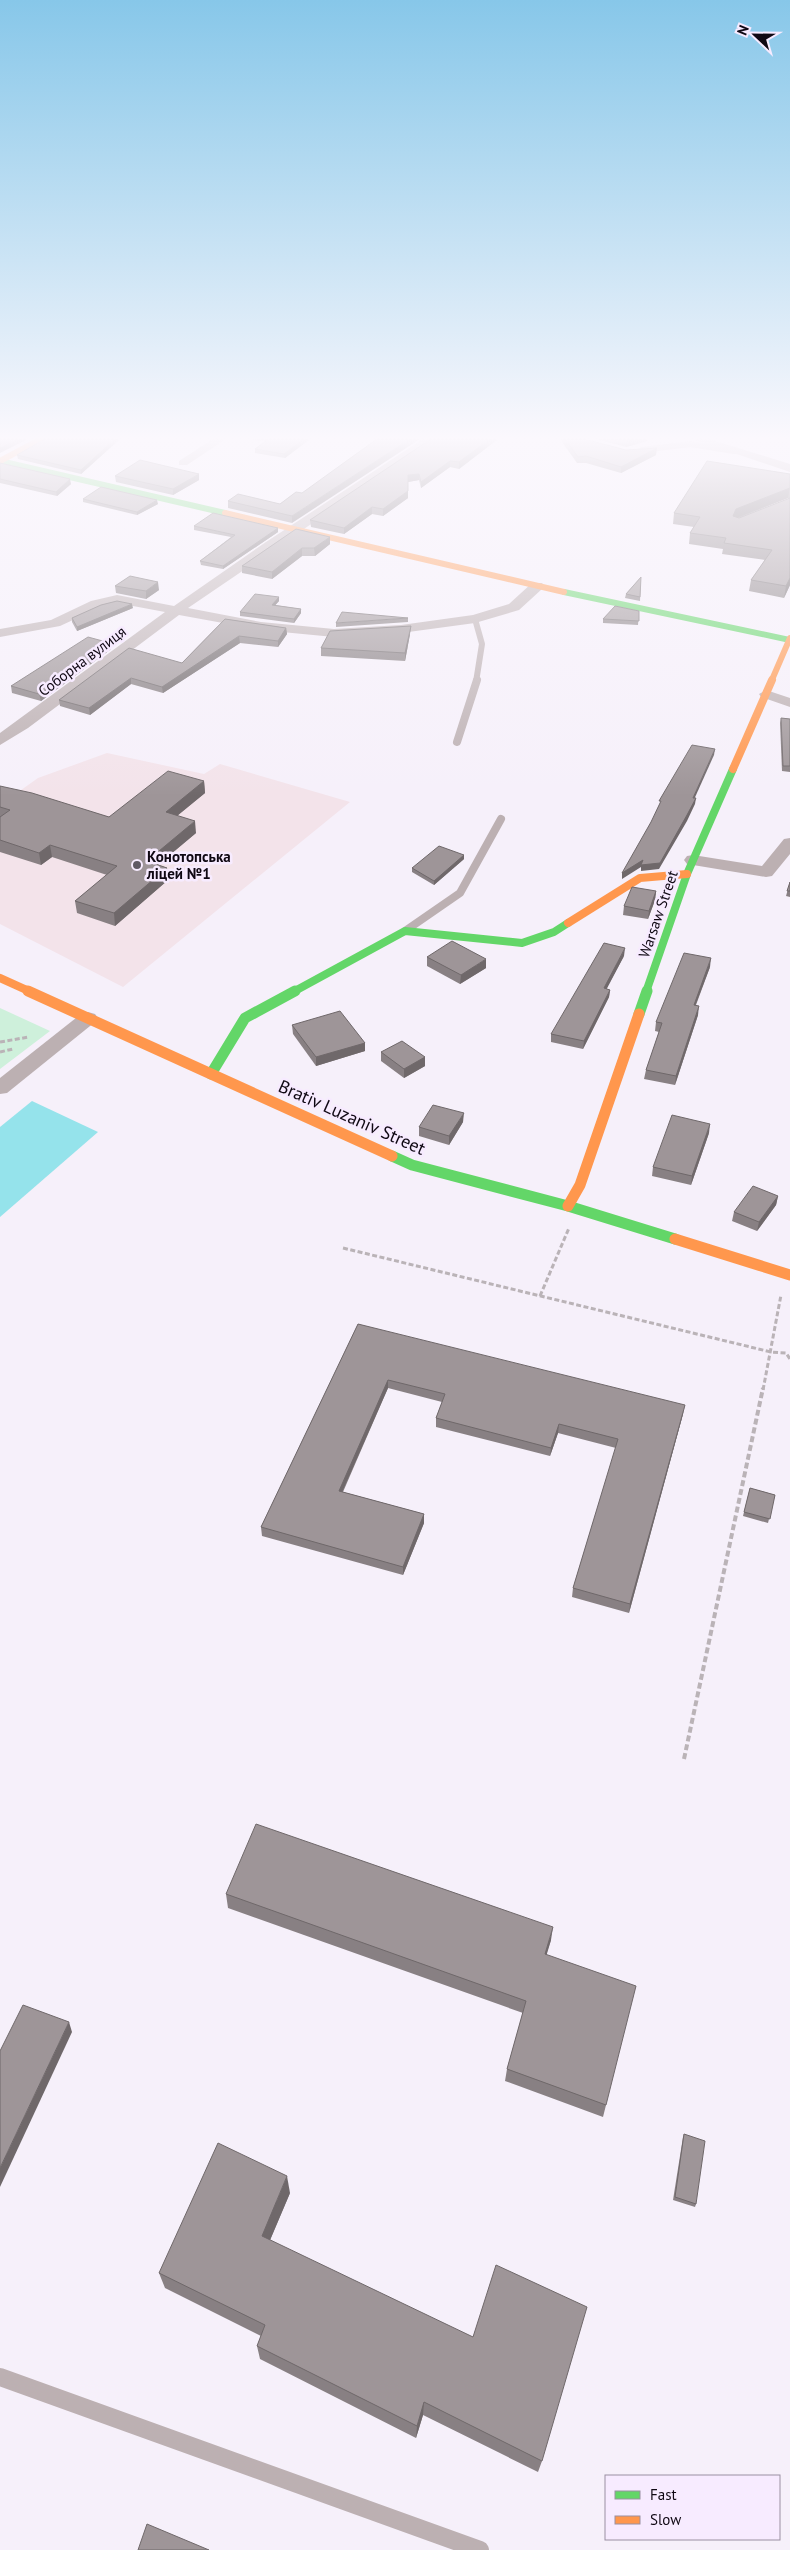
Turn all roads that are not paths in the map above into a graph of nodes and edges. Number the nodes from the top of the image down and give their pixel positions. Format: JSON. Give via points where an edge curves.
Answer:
{"nodes":[{"id":1,"x":251,"y":558,"type":"edge"},
{"id":2,"x":414,"y":558,"type":"edge"},
{"id":3,"x":537,"y":586,"type":"junction"},
{"id":4,"x":176,"y":610,"type":"junction"},
{"id":5,"x":475,"y":619,"type":"junction"},
{"id":6,"x":0,"y":633,"type":"edge"},
{"id":7,"x":790,"y":639,"type":"edge"},
{"id":8,"x":766,"y":694,"type":"junction"},
{"id":9,"x":790,"y":703,"type":"edge"},
{"id":10,"x":0,"y":740,"type":"edge"},
{"id":11,"x":457,"y":742,"type":"dead end"},
{"id":12,"x":502,"y":819,"type":"dead end"},
{"id":13,"x":790,"y":843,"type":"edge"},
{"id":14,"x":690,"y":867,"type":"junction"},
{"id":15,"x":405,"y":931,"type":"junction"},
{"id":16,"x":0,"y":978,"type":"edge"},
{"id":17,"x":88,"y":1018,"type":"junction"},
{"id":18,"x":211,"y":1074,"type":"junction"},
{"id":19,"x":0,"y":1088,"type":"edge"},
{"id":20,"x":568,"y":1206,"type":"junction"},
{"id":21,"x":790,"y":1275,"type":"edge"},
{"id":22,"x":0,"y":2377,"type":"edge"},
{"id":23,"x":480,"y":2550,"type":"edge"}],
"edges":[{"from":1,"to":4,"type":"street","name":"Соборна вулиця"},
{"from":2,"to":3,"type":"street"},
{"from":3,"to":5,"type":"street","via":[[514,607]]},
{"from":3,"to":7,"type":"street"},
{"from":4,"to":5,"type":"street","via":[[261,626],[334,633],[401,629]]},
{"from":4,"to":6,"type":"street","via":[[117,599],[96,604],[55,623]]},
{"from":4,"to":10,"type":"street","name":"Соборна вулиця"},
{"from":5,"to":11,"type":"lane","via":[[482,644],[477,680]]},
{"from":7,"to":8,"type":"street","name":"Warsaw Street"},
{"from":8,"to":9,"type":"street"},
{"from":8,"to":14,"type":"street","name":"Warsaw Street"},
{"from":12,"to":15,"type":"lane","via":[[460,893]]},
{"from":13,"to":14,"type":"street","via":[[766,872]]},
{"from":14,"to":15,"type":"street","via":[[640,878],[554,932],[522,943]]},
{"from":14,"to":20,"type":"street","name":"Warsaw Street","via":[[580,1185]]},
{"from":15,"to":18,"type":"street","via":[[245,1018]]},
{"from":16,"to":17,"type":"street","name":"Brativ Luzaniv Street"},
{"from":17,"to":18,"type":"street","name":"Brativ Luzaniv Street"},
{"from":17,"to":19,"type":"street"},
{"from":18,"to":20,"type":"street","name":"Brativ Luzaniv Street","via":[[412,1165]]},
{"from":20,"to":21,"type":"street","name":"Brativ Luzaniv Street"},
{"from":22,"to":23,"type":"lane"}]}
